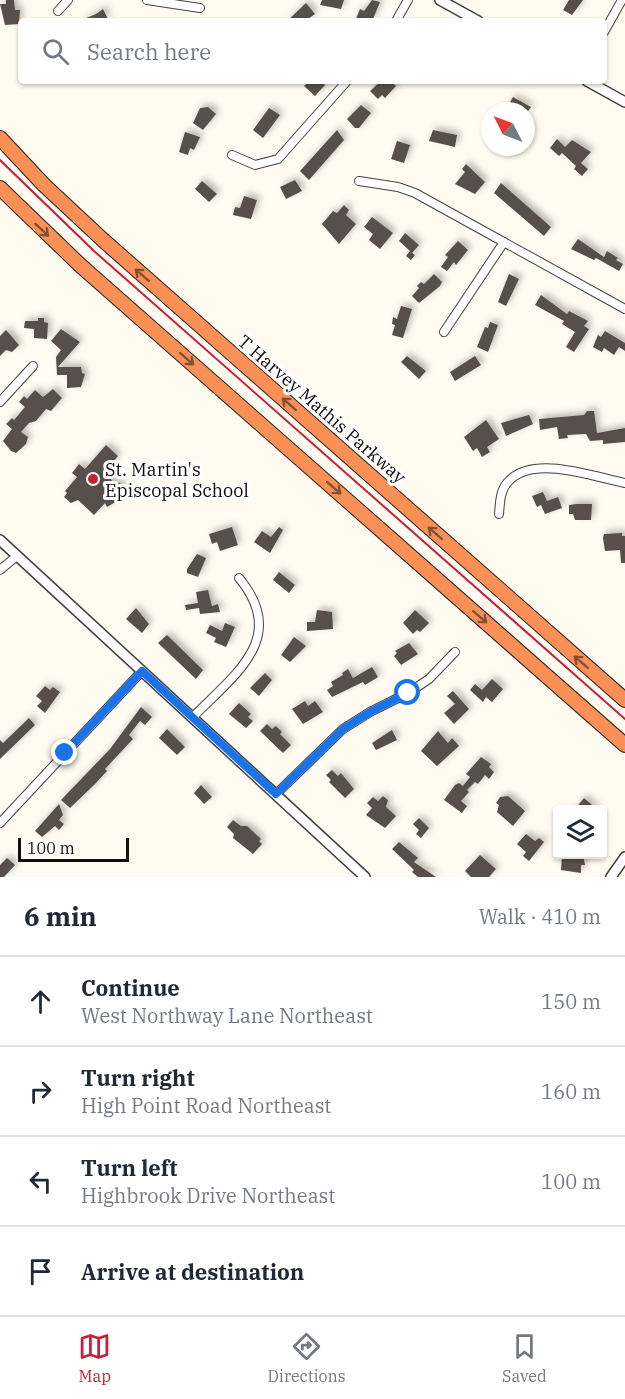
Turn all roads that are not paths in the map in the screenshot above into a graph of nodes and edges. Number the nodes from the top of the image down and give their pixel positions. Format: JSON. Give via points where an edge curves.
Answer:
{"nodes":[{"id":1,"x":68,"y":0,"type":"edge"},
{"id":2,"x":147,"y":0,"type":"edge"},
{"id":3,"x":408,"y":0,"type":"edge"},
{"id":4,"x":440,"y":0,"type":"edge"},
{"id":5,"x":622,"y":0,"type":"edge"},
{"id":6,"x":200,"y":8,"type":"dead end"},
{"id":7,"x":58,"y":11,"type":"dead end"},
{"id":8,"x":398,"y":18,"type":"edge"},
{"id":9,"x":473,"y":18,"type":"edge"},
{"id":10,"x":607,"y":27,"type":"edge"},
{"id":11,"x":344,"y":84,"type":"edge"},
{"id":12,"x":592,"y":84,"type":"edge"},
{"id":13,"x":625,"y":102,"type":"edge"},
{"id":14,"x":0,"y":138,"type":"edge"},
{"id":15,"x":232,"y":155,"type":"dead end"},
{"id":16,"x":359,"y":182,"type":"dead end"},
{"id":17,"x":0,"y":188,"type":"edge"},
{"id":18,"x":504,"y":242,"type":"junction"},
{"id":19,"x":625,"y":309,"type":"edge"},
{"id":20,"x":444,"y":332,"type":"dead end"},
{"id":21,"x":33,"y":366,"type":"dead end"},
{"id":22,"x":0,"y":402,"type":"edge"},
{"id":23,"x":625,"y":483,"type":"edge"},
{"id":24,"x":499,"y":514,"type":"dead end"},
{"id":25,"x":0,"y":540,"type":"edge"},
{"id":26,"x":17,"y":555,"type":"junction"},
{"id":27,"x":0,"y":570,"type":"edge"},
{"id":28,"x":239,"y":578,"type":"dead end"},
{"id":29,"x":455,"y":652,"type":"dead end"},
{"id":30,"x":142,"y":671,"type":"junction"},
{"id":31,"x":625,"y":700,"type":"edge"},
{"id":32,"x":193,"y":717,"type":"junction"},
{"id":33,"x":625,"y":745,"type":"edge"},
{"id":34,"x":276,"y":794,"type":"junction"},
{"id":35,"x":0,"y":823,"type":"edge"},
{"id":36,"x":625,"y":857,"type":"edge"},
{"id":37,"x":362,"y":876,"type":"edge"},
{"id":38,"x":611,"y":877,"type":"edge"}],
"edges":[{"from":1,"to":7,"type":"street"},
{"from":2,"to":6,"type":"street"},
{"from":3,"to":8,"type":"street"},
{"from":4,"to":9,"type":"street"},
{"from":5,"to":10,"type":"street"},
{"from":11,"to":15,"type":"street","via":[[278,159],[255,165]]},
{"from":12,"to":13,"type":"street"},
{"from":31,"to":14,"type":"highway","name":"T Harvey Mathis Parkway","one_way":true,"via":[[103,240]]},
{"from":16,"to":18,"type":"street","via":[[414,193]]},
{"from":17,"to":33,"type":"highway","one_way":true,"via":[[90,273]]},
{"from":18,"to":19,"type":"street"},
{"from":18,"to":20,"type":"street"},
{"from":21,"to":22,"type":"street"},
{"from":23,"to":24,"type":"street","via":[[556,468],[529,471],[507,482]]},
{"from":25,"to":26,"type":"street"},
{"from":26,"to":27,"type":"street"},
{"from":26,"to":30,"type":"street"},
{"from":28,"to":32,"type":"street","via":[[259,609],[258,639],[250,655]]},
{"from":29,"to":34,"type":"street","via":[[429,679],[343,729]]},
{"from":30,"to":32,"type":"street"},
{"from":30,"to":35,"type":"street"},
{"from":32,"to":34,"type":"street"},
{"from":34,"to":37,"type":"street"},
{"from":36,"to":38,"type":"street"}]}
